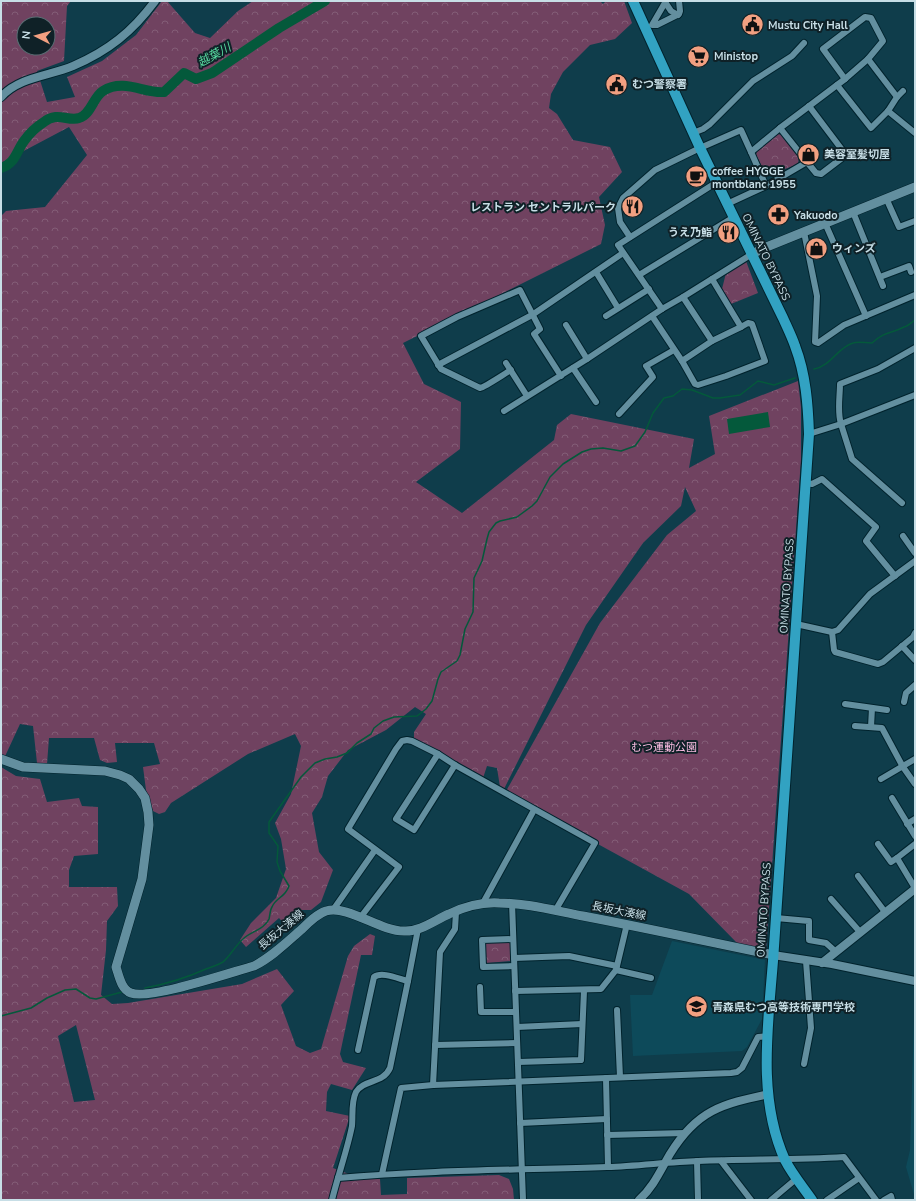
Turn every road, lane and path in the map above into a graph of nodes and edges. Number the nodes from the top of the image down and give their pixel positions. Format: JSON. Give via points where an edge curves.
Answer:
{"nodes":[{"id":1,"x":155,"y":1,"type":"edge"},
{"id":2,"x":633,"y":1,"type":"edge"},
{"id":3,"x":674,"y":1,"type":"edge"},
{"id":4,"x":666,"y":2,"type":"edge"},
{"id":5,"x":680,"y":3,"type":"edge"},
{"id":6,"x":678,"y":15,"type":"junction"},
{"id":7,"x":648,"y":26,"type":"junction"},
{"id":8,"x":804,"y":43,"type":"dead end"},
{"id":9,"x":868,"y":59,"type":"junction"},
{"id":10,"x":845,"y":79,"type":"junction"},
{"id":11,"x":838,"y":85,"type":"junction"},
{"id":12,"x":903,"y":91,"type":"dead end"},
{"id":13,"x":1,"y":97,"type":"edge"},
{"id":14,"x":897,"y":97,"type":"junction"},
{"id":15,"x":809,"y":106,"type":"junction"},
{"id":16,"x":888,"y":111,"type":"junction"},
{"id":17,"x":780,"y":128,"type":"junction"},
{"id":18,"x":693,"y":133,"type":"junction"},
{"id":19,"x":915,"y":133,"type":"edge"},
{"id":20,"x":700,"y":148,"type":"junction"},
{"id":21,"x":751,"y":152,"type":"junction"},
{"id":22,"x":807,"y":162,"type":"junction"},
{"id":23,"x":717,"y":182,"type":"junction"},
{"id":24,"x":766,"y":186,"type":"junction"},
{"id":25,"x":915,"y":187,"type":"edge"},
{"id":26,"x":886,"y":198,"type":"junction"},
{"id":27,"x":727,"y":204,"type":"junction"},
{"id":28,"x":853,"y":212,"type":"junction"},
{"id":29,"x":734,"y":217,"type":"junction"},
{"id":30,"x":915,"y":221,"type":"edge"},
{"id":31,"x":825,"y":223,"type":"junction"},
{"id":32,"x":804,"y":232,"type":"junction"},
{"id":33,"x":630,"y":237,"type":"junction"},
{"id":34,"x":623,"y":253,"type":"junction"},
{"id":35,"x":752,"y":254,"type":"junction"},
{"id":36,"x":596,"y":272,"type":"junction"},
{"id":37,"x":911,"y":272,"type":"dead end"},
{"id":38,"x":639,"y":275,"type":"junction"},
{"id":39,"x":880,"y":277,"type":"junction"},
{"id":40,"x":712,"y":279,"type":"junction"},
{"id":41,"x":883,"y":286,"type":"dead end"},
{"id":42,"x":649,"y":290,"type":"junction"},
{"id":43,"x":915,"y":295,"type":"edge"},
{"id":44,"x":683,"y":297,"type":"junction"},
{"id":45,"x":618,"y":308,"type":"junction"},
{"id":46,"x":662,"y":309,"type":"junction"},
{"id":47,"x":532,"y":315,"type":"junction"},
{"id":48,"x":606,"y":316,"type":"dead end"},
{"id":49,"x":652,"y":316,"type":"junction"},
{"id":50,"x":866,"y":316,"type":"junction"},
{"id":51,"x":566,"y":325,"type":"dead end"},
{"id":52,"x":741,"y":327,"type":"junction"},
{"id":53,"x":712,"y":341,"type":"junction"},
{"id":54,"x":915,"y":348,"type":"edge"},
{"id":55,"x":674,"y":350,"type":"junction"},
{"id":56,"x":587,"y":359,"type":"junction"},
{"id":57,"x":682,"y":361,"type":"junction"},
{"id":58,"x":506,"y":363,"type":"dead end"},
{"id":59,"x":438,"y":365,"type":"junction"},
{"id":60,"x":573,"y":368,"type":"junction"},
{"id":61,"x":511,"y":370,"type":"junction"},
{"id":62,"x":561,"y":376,"type":"junction"},
{"id":63,"x":915,"y":395,"type":"edge"},
{"id":64,"x":527,"y":396,"type":"junction"},
{"id":65,"x":596,"y":402,"type":"dead end"},
{"id":66,"x":504,"y":411,"type":"dead end"},
{"id":67,"x":619,"y":414,"type":"dead end"},
{"id":68,"x":841,"y":424,"type":"junction"},
{"id":69,"x":809,"y":434,"type":"junction"},
{"id":70,"x":806,"y":483,"type":"junction"},
{"id":71,"x":902,"y":503,"type":"dead end"},
{"id":72,"x":903,"y":536,"type":"dead end"},
{"id":73,"x":915,"y":553,"type":"edge"},
{"id":74,"x":915,"y":561,"type":"edge"},
{"id":75,"x":895,"y":576,"type":"junction"},
{"id":76,"x":796,"y":624,"type":"junction"},
{"id":77,"x":832,"y":632,"type":"junction"},
{"id":78,"x":915,"y":633,"type":"edge"},
{"id":79,"x":902,"y":646,"type":"junction"},
{"id":80,"x":915,"y":660,"type":"edge"},
{"id":81,"x":915,"y":685,"type":"edge"},
{"id":82,"x":904,"y":702,"type":"dead end"},
{"id":83,"x":846,"y":704,"type":"dead end"},
{"id":84,"x":872,"y":708,"type":"junction"},
{"id":85,"x":887,"y":710,"type":"dead end"},
{"id":86,"x":855,"y":726,"type":"dead end"},
{"id":87,"x":871,"y":727,"type":"junction"},
{"id":88,"x":438,"y":754,"type":"junction"},
{"id":89,"x":915,"y":758,"type":"edge"},
{"id":90,"x":1,"y":759,"type":"edge"},
{"id":91,"x":455,"y":765,"type":"junction"},
{"id":92,"x":903,"y":767,"type":"junction"},
{"id":93,"x":881,"y":779,"type":"dead end"},
{"id":94,"x":915,"y":784,"type":"edge"},
{"id":95,"x":892,"y":798,"type":"dead end"},
{"id":96,"x":534,"y":810,"type":"junction"},
{"id":97,"x":915,"y":819,"type":"edge"},
{"id":98,"x":907,"y":824,"type":"junction"},
{"id":99,"x":915,"y":836,"type":"edge"},
{"id":100,"x":878,"y":844,"type":"dead end"},
{"id":101,"x":915,"y":844,"type":"edge"},
{"id":102,"x":375,"y":850,"type":"junction"},
{"id":103,"x":897,"y":858,"type":"junction"},
{"id":104,"x":858,"y":876,"type":"dead end"},
{"id":105,"x":915,"y":888,"type":"edge"},
{"id":106,"x":831,"y":899,"type":"dead end"},
{"id":107,"x":483,"y":904,"type":"junction"},
{"id":108,"x":512,"y":904,"type":"junction"},
{"id":109,"x":333,"y":910,"type":"junction"},
{"id":110,"x":555,"y":911,"type":"junction"},
{"id":111,"x":456,"y":912,"type":"junction"},
{"id":112,"x":885,"y":912,"type":"junction"},
{"id":113,"x":360,"y":918,"type":"junction"},
{"id":114,"x":776,"y":918,"type":"junction"},
{"id":115,"x":627,"y":924,"type":"junction"},
{"id":116,"x":418,"y":929,"type":"junction"},
{"id":117,"x":860,"y":932,"type":"junction"},
{"id":118,"x":513,"y":939,"type":"junction"},
{"id":119,"x":836,"y":952,"type":"junction"},
{"id":120,"x":773,"y":955,"type":"junction"},
{"id":121,"x":514,"y":958,"type":"junction"},
{"id":122,"x":806,"y":961,"type":"junction"},
{"id":123,"x":822,"y":963,"type":"junction"},
{"id":124,"x":514,"y":966,"type":"junction"},
{"id":125,"x":616,"y":968,"type":"junction"},
{"id":126,"x":651,"y":978,"type":"dead end"},
{"id":127,"x":408,"y":981,"type":"junction"},
{"id":128,"x":915,"y":981,"type":"edge"},
{"id":129,"x":480,"y":987,"type":"dead end"},
{"id":130,"x":515,"y":991,"type":"junction"},
{"id":131,"x":584,"y":991,"type":"junction"},
{"id":132,"x":617,"y":1010,"type":"dead end"},
{"id":133,"x":516,"y":1012,"type":"junction"},
{"id":134,"x":582,"y":1024,"type":"junction"},
{"id":135,"x":517,"y":1026,"type":"junction"},
{"id":136,"x":768,"y":1036,"type":"junction"},
{"id":137,"x":517,"y":1043,"type":"junction"},
{"id":138,"x":435,"y":1045,"type":"junction"},
{"id":139,"x":358,"y":1050,"type":"dead end"},
{"id":140,"x":518,"y":1062,"type":"junction"},
{"id":141,"x":804,"y":1064,"type":"dead end"},
{"id":142,"x":620,"y":1077,"type":"junction"},
{"id":143,"x":606,"y":1078,"type":"junction"},
{"id":144,"x":519,"y":1082,"type":"junction"},
{"id":145,"x":433,"y":1085,"type":"junction"},
{"id":146,"x":769,"y":1094,"type":"junction"},
{"id":147,"x":607,"y":1118,"type":"junction"},
{"id":148,"x":520,"y":1123,"type":"junction"},
{"id":149,"x":685,"y":1133,"type":"junction"},
{"id":150,"x":607,"y":1135,"type":"junction"},
{"id":151,"x":785,"y":1160,"type":"junction"},
{"id":152,"x":697,"y":1161,"type":"junction"},
{"id":153,"x":721,"y":1161,"type":"junction"},
{"id":154,"x":665,"y":1163,"type":"junction"},
{"id":155,"x":608,"y":1167,"type":"junction"},
{"id":156,"x":522,"y":1168,"type":"junction"},
{"id":157,"x":382,"y":1174,"type":"junction"},
{"id":158,"x":338,"y":1178,"type":"junction"},
{"id":159,"x":859,"y":1178,"type":"junction"},
{"id":160,"x":796,"y":1179,"type":"junction"},
{"id":161,"x":332,"y":1200,"type":"edge"},
{"id":162,"x":523,"y":1200,"type":"edge"},
{"id":163,"x":639,"y":1200,"type":"edge"},
{"id":164,"x":698,"y":1200,"type":"edge"},
{"id":165,"x":751,"y":1200,"type":"edge"},
{"id":166,"x":772,"y":1200,"type":"edge"},
{"id":167,"x":812,"y":1200,"type":"edge"},
{"id":168,"x":827,"y":1200,"type":"edge"},
{"id":169,"x":876,"y":1200,"type":"edge"},
{"id":170,"x":884,"y":1200,"type":"edge"},
{"id":171,"x":892,"y":1200,"type":"edge"}],
"edges":[{"from":1,"to":13,"type":"street","via":[[130,31],[102,53],[71,67],[36,77],[8,90]]},
{"from":2,"to":7,"type":"highway","name":"OMINATO BYPASS"},
{"from":3,"to":5,"type":"street"},
{"from":4,"to":6,"type":"street","via":[[671,11]]},
{"from":4,"to":7,"type":"street"},
{"from":5,"to":6,"type":"street"},
{"from":6,"to":7,"type":"street","via":[[657,25]]},
{"from":7,"to":18,"type":"highway","name":"OMINATO BYPASS"},
{"from":8,"to":18,"type":"street","via":[[792,56],[753,81],[710,124]]},
{"from":9,"to":10,"type":"street"},
{"from":9,"to":10,"type":"street","via":[[883,41],[871,18],[865,17],[823,49]]},
{"from":9,"to":14,"type":"street"},
{"from":10,"to":11,"type":"street"},
{"from":11,"to":15,"type":"street"},
{"from":11,"to":16,"type":"street","via":[[871,128]]},
{"from":12,"to":14,"type":"street"},
{"from":14,"to":16,"type":"street"},
{"from":15,"to":17,"type":"street"},
{"from":15,"to":22,"type":"street","via":[[846,155],[821,174],[816,173]]},
{"from":16,"to":19,"type":"street"},
{"from":17,"to":21,"type":"street"},
{"from":17,"to":22,"type":"street"},
{"from":18,"to":20,"type":"highway","name":"OMINATO BYPASS"},
{"from":20,"to":21,"type":"street","via":[[741,130]]},
{"from":20,"to":23,"type":"highway","name":"OMINATO BYPASS"},
{"from":20,"to":33,"type":"street","via":[[655,170],[623,198],[618,208],[620,222]]},
{"from":21,"to":24,"type":"street"},
{"from":22,"to":24,"type":"street"},
{"from":23,"to":27,"type":"highway","name":"OMINATO BYPASS"},
{"from":23,"to":33,"type":"street"},
{"from":24,"to":27,"type":"street"},
{"from":25,"to":26,"type":"main road"},
{"from":26,"to":28,"type":"main road"},
{"from":26,"to":30,"type":"street","via":[[899,227]]},
{"from":27,"to":29,"type":"highway","name":"OMINATO BYPASS"},
{"from":28,"to":31,"type":"main road"},
{"from":28,"to":39,"type":"street"},
{"from":29,"to":35,"type":"highway","name":"OMINATO BYPASS"},
{"from":29,"to":38,"type":"street"},
{"from":31,"to":32,"type":"main road"},
{"from":31,"to":50,"type":"street"},
{"from":32,"to":35,"type":"main road"},
{"from":32,"to":50,"type":"street","via":[[817,296],[815,342],[818,343],[844,325]]},
{"from":33,"to":34,"type":"street","via":[[618,245]]},
{"from":34,"to":36,"type":"street"},
{"from":34,"to":38,"type":"street"},
{"from":35,"to":40,"type":"street"},
{"from":35,"to":69,"type":"highway","name":"OMINATO BYPASS","via":[[796,347],[806,392]]},
{"from":36,"to":45,"type":"street"},
{"from":36,"to":47,"type":"street"},
{"from":37,"to":39,"type":"street","via":[[908,266]]},
{"from":38,"to":42,"type":"street"},
{"from":39,"to":41,"type":"street"},
{"from":40,"to":44,"type":"street"},
{"from":40,"to":52,"type":"street"},
{"from":42,"to":45,"type":"street"},
{"from":42,"to":46,"type":"street"},
{"from":43,"to":50,"type":"street"},
{"from":44,"to":46,"type":"street"},
{"from":44,"to":53,"type":"street"},
{"from":45,"to":48,"type":"street"},
{"from":46,"to":49,"type":"street"},
{"from":47,"to":59,"type":"street"},
{"from":47,"to":59,"type":"street","via":[[520,290],[457,316],[421,336]]},
{"from":47,"to":62,"type":"street","via":[[540,329],[534,334]]},
{"from":49,"to":55,"type":"street"},
{"from":49,"to":56,"type":"street"},
{"from":51,"to":56,"type":"street"},
{"from":52,"to":53,"type":"street"},
{"from":52,"to":57,"type":"street","via":[[748,323],[752,324],[765,361],[698,385]]},
{"from":53,"to":57,"type":"street"},
{"from":54,"to":68,"type":"street","via":[[878,368],[840,384]]},
{"from":55,"to":57,"type":"street"},
{"from":55,"to":67,"type":"street","via":[[646,366],[653,377]]},
{"from":56,"to":60,"type":"street"},
{"from":58,"to":61,"type":"street"},
{"from":59,"to":61,"type":"street","via":[[441,369],[480,388],[484,388]]},
{"from":60,"to":62,"type":"street"},
{"from":60,"to":65,"type":"street"},
{"from":61,"to":64,"type":"street"},
{"from":62,"to":64,"type":"street"},
{"from":63,"to":68,"type":"street"},
{"from":64,"to":66,"type":"street"},
{"from":68,"to":69,"type":"street"},
{"from":68,"to":71,"type":"street","via":[[852,459]]},
{"from":69,"to":70,"type":"highway","name":"OMINATO BYPASS"},
{"from":70,"to":75,"type":"street","via":[[812,484],[822,478],[876,527],[866,541]]},
{"from":70,"to":76,"type":"highway","name":"OMINATO BYPASS"},
{"from":72,"to":73,"type":"street"},
{"from":74,"to":75,"type":"street"},
{"from":75,"to":77,"type":"street","via":[[870,594],[838,630]]},
{"from":76,"to":77,"type":"street"},
{"from":76,"to":114,"type":"highway","name":"OMINATO BYPASS"},
{"from":77,"to":79,"type":"street","via":[[835,652],[878,664]]},
{"from":78,"to":79,"type":"street"},
{"from":79,"to":80,"type":"street"},
{"from":81,"to":82,"type":"street","via":[[906,693]]},
{"from":83,"to":84,"type":"street"},
{"from":84,"to":85,"type":"street"},
{"from":84,"to":87,"type":"street"},
{"from":86,"to":87,"type":"street"},
{"from":87,"to":92,"type":"street","via":[[882,728]]},
{"from":88,"to":91,"type":"street"},
{"from":88,"to":91,"type":"street","via":[[396,819],[414,830]]},
{"from":88,"to":102,"type":"street","via":[[407,740],[402,741],[396,748],[348,829]]},
{"from":89,"to":92,"type":"street"},
{"from":90,"to":109,"type":"main road","name":"長坂大湊線","via":[[23,767],[106,771],[129,779],[145,798],[148,826],[142,878],[116,967],[124,988],[131,993],[162,992],[254,966],[265,960],[315,917]]},
{"from":91,"to":96,"type":"street"},
{"from":92,"to":93,"type":"street"},
{"from":92,"to":94,"type":"street"},
{"from":95,"to":98,"type":"street"},
{"from":96,"to":107,"type":"street"},
{"from":96,"to":110,"type":"street","via":[[595,843]]},
{"from":97,"to":98,"type":"street"},
{"from":98,"to":99,"type":"street"},
{"from":100,"to":103,"type":"street","via":[[891,862]]},
{"from":101,"to":103,"type":"street"},
{"from":102,"to":109,"type":"street"},
{"from":102,"to":113,"type":"street","via":[[399,867]]},
{"from":103,"to":105,"type":"street"},
{"from":104,"to":112,"type":"street"},
{"from":105,"to":112,"type":"street"},
{"from":106,"to":117,"type":"street"},
{"from":107,"to":108,"type":"main road","name":"長坂大湊線"},
{"from":107,"to":111,"type":"main road","name":"長坂大湊線"},
{"from":108,"to":110,"type":"main road","name":"長坂大湊線"},
{"from":108,"to":118,"type":"street"},
{"from":109,"to":113,"type":"main road","name":"長坂大湊線"},
{"from":110,"to":115,"type":"main road","name":"長坂大湊線"},
{"from":111,"to":116,"type":"main road","name":"長坂大湊線"},
{"from":111,"to":138,"type":"street","via":[[455,929],[440,952]]},
{"from":112,"to":117,"type":"street"},
{"from":113,"to":116,"type":"main road","name":"長坂大湊線","via":[[394,930]]},
{"from":114,"to":119,"type":"street","via":[[809,921],[809,940],[826,943]]},
{"from":114,"to":120,"type":"highway","name":"OMINATO BYPASS"},
{"from":115,"to":120,"type":"main road","name":"長坂大湊線"},
{"from":115,"to":125,"type":"street"},
{"from":116,"to":127,"type":"street"},
{"from":117,"to":119,"type":"street"},
{"from":118,"to":121,"type":"street"},
{"from":118,"to":124,"type":"street","via":[[482,940],[482,960],[483,967]]},
{"from":119,"to":123,"type":"street"},
{"from":120,"to":122,"type":"street"},
{"from":120,"to":136,"type":"highway","name":"OMINATO BYPASS"},
{"from":121,"to":124,"type":"street"},
{"from":121,"to":125,"type":"street","via":[[569,956]]},
{"from":122,"to":123,"type":"street"},
{"from":122,"to":141,"type":"street","via":[[811,1028]]},
{"from":123,"to":128,"type":"street"},
{"from":124,"to":130,"type":"street"},
{"from":125,"to":126,"type":"street"},
{"from":125,"to":131,"type":"street","via":[[601,989]]},
{"from":127,"to":139,"type":"street","via":[[382,975],[374,977]]},
{"from":127,"to":158,"type":"street","via":[[387,1074],[363,1086],[355,1094],[351,1129]]},
{"from":129,"to":133,"type":"street","via":[[482,1012]]},
{"from":130,"to":131,"type":"street"},
{"from":130,"to":133,"type":"street"},
{"from":131,"to":134,"type":"street"},
{"from":132,"to":142,"type":"street"},
{"from":133,"to":135,"type":"street"},
{"from":134,"to":135,"type":"street"},
{"from":134,"to":140,"type":"street","via":[[580,1060]]},
{"from":135,"to":137,"type":"street"},
{"from":136,"to":142,"type":"street","via":[[758,1037],[742,1068],[737,1072]]},
{"from":136,"to":146,"type":"highway","name":"OMINATO BYPASS"},
{"from":137,"to":138,"type":"street"},
{"from":137,"to":140,"type":"street"},
{"from":138,"to":145,"type":"street"},
{"from":140,"to":144,"type":"street"},
{"from":142,"to":143,"type":"street"},
{"from":143,"to":144,"type":"street"},
{"from":143,"to":147,"type":"street"},
{"from":144,"to":145,"type":"street"},
{"from":144,"to":148,"type":"street"},
{"from":145,"to":157,"type":"street","via":[[401,1088]]},
{"from":146,"to":149,"type":"street","via":[[723,1105],[704,1116]]},
{"from":146,"to":151,"type":"highway","name":"OMINATO BYPASS","via":[[774,1125]]},
{"from":147,"to":148,"type":"street"},
{"from":147,"to":150,"type":"street"},
{"from":148,"to":156,"type":"street"},
{"from":149,"to":150,"type":"street"},
{"from":149,"to":154,"type":"street"},
{"from":150,"to":155,"type":"street"},
{"from":151,"to":153,"type":"street"},
{"from":151,"to":159,"type":"street","via":[[844,1158]]},
{"from":151,"to":160,"type":"highway","name":"OMINATO BYPASS"},
{"from":152,"to":153,"type":"street"},
{"from":152,"to":154,"type":"street"},
{"from":152,"to":164,"type":"street"},
{"from":153,"to":165,"type":"street"},
{"from":154,"to":155,"type":"street"},
{"from":154,"to":163,"type":"street","via":[[649,1190]]},
{"from":155,"to":156,"type":"street"},
{"from":156,"to":157,"type":"street"},
{"from":156,"to":162,"type":"street"},
{"from":157,"to":158,"type":"street"},
{"from":158,"to":161,"type":"street"},
{"from":159,"to":168,"type":"street"},
{"from":159,"to":169,"type":"street"},
{"from":160,"to":166,"type":"street"},
{"from":160,"to":167,"type":"highway","name":"OMINATO BYPASS"},
{"from":170,"to":171,"type":"street","via":[[891,1196]]}]}
